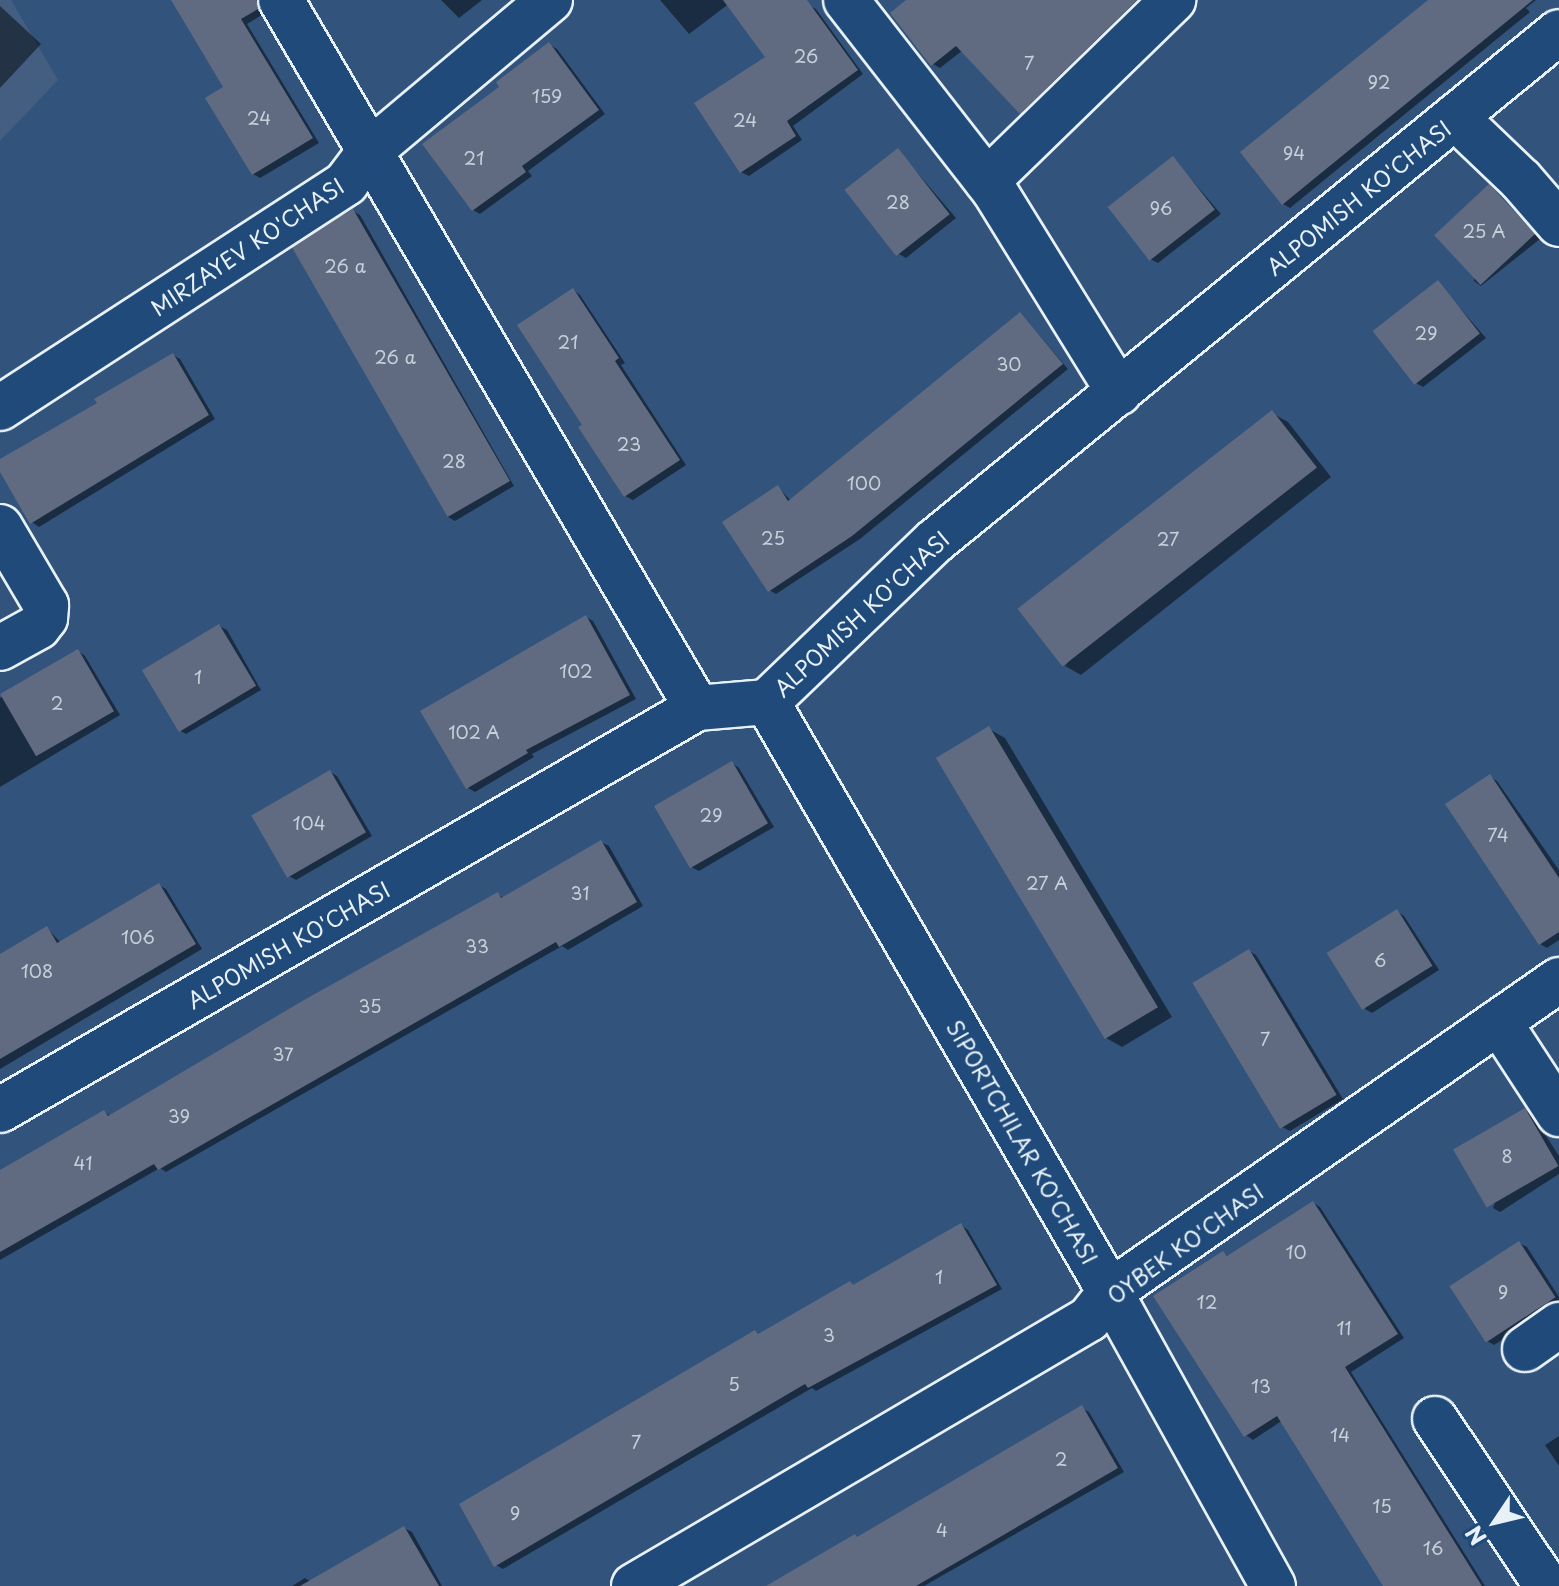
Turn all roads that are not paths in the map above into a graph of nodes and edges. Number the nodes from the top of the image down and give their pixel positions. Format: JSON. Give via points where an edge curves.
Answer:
{"nodes":[{"id":1,"x":281,"y":0,"type":"edge"},
{"id":2,"x":550,"y":0,"type":"edge"},
{"id":3,"x":846,"y":0,"type":"edge"},
{"id":4,"x":1173,"y":0,"type":"edge"},
{"id":5,"x":1559,"y":32,"type":"edge"},
{"id":6,"x":1455,"y":117,"type":"junction"},
{"id":7,"x":370,"y":151,"type":"junction"},
{"id":8,"x":987,"y":181,"type":"junction"},
{"id":9,"x":1559,"y":224,"type":"edge"},
{"id":10,"x":1119,"y":392,"type":"junction"},
{"id":11,"x":0,"y":408,"type":"edge"},
{"id":12,"x":0,"y":527,"type":"edge"},
{"id":13,"x":0,"y":648,"type":"edge"},
{"id":14,"x":767,"y":702,"type":"junction"},
{"id":15,"x":697,"y":708,"type":"junction"},
{"id":16,"x":1559,"y":980,"type":"edge"},
{"id":17,"x":1499,"y":1022,"type":"junction"},
{"id":18,"x":0,"y":1110,"type":"edge"},
{"id":19,"x":1559,"y":1114,"type":"edge"},
{"id":20,"x":1110,"y":1292,"type":"junction"},
{"id":21,"x":1435,"y":1419,"type":"dead end"},
{"id":22,"x":634,"y":1586,"type":"edge"},
{"id":23,"x":1273,"y":1586,"type":"edge"},
{"id":24,"x":1547,"y":1586,"type":"edge"}],
"edges":[{"from":1,"to":7,"type":"street"},
{"from":2,"to":7,"type":"street","name":"MIRZAYEV KO'CHASI"},
{"from":3,"to":8,"type":"street"},
{"from":4,"to":8,"type":"street"},
{"from":5,"to":6,"type":"street","name":"ALPOMISH KO'CHASI"},
{"from":6,"to":9,"type":"street"},
{"from":6,"to":10,"type":"street","name":"ALPOMISH KO'CHASI"},
{"from":7,"to":11,"type":"street","name":"MIRZAYEV KO'CHASI","via":[[346,183]]},
{"from":7,"to":15,"type":"street"},
{"from":8,"to":10,"type":"street"},
{"from":10,"to":14,"type":"street","name":"ALPOMISH KO'CHASI","via":[[935,541]]},
{"from":12,"to":13,"type":"street","via":[[46,605],[38,627]]},
{"from":14,"to":15,"type":"street","name":"ALPOMISH KO'CHASI"},
{"from":14,"to":20,"type":"street","name":"SIPORTCHILAR KO'CHASI"},
{"from":15,"to":18,"type":"street","name":"ALPOMISH KO'CHASI"},
{"from":16,"to":17,"type":"street","name":"OYBEK KO'CHASI"},
{"from":17,"to":19,"type":"street"},
{"from":17,"to":20,"type":"street","name":"OYBEK KO'CHASI"},
{"from":20,"to":22,"type":"street","name":"OYBEK KO'CHASI","via":[[1089,1319]]},
{"from":20,"to":23,"type":"street","name":"SIPORTCHILAR KO'CHASI"},
{"from":21,"to":24,"type":"street"}]}
